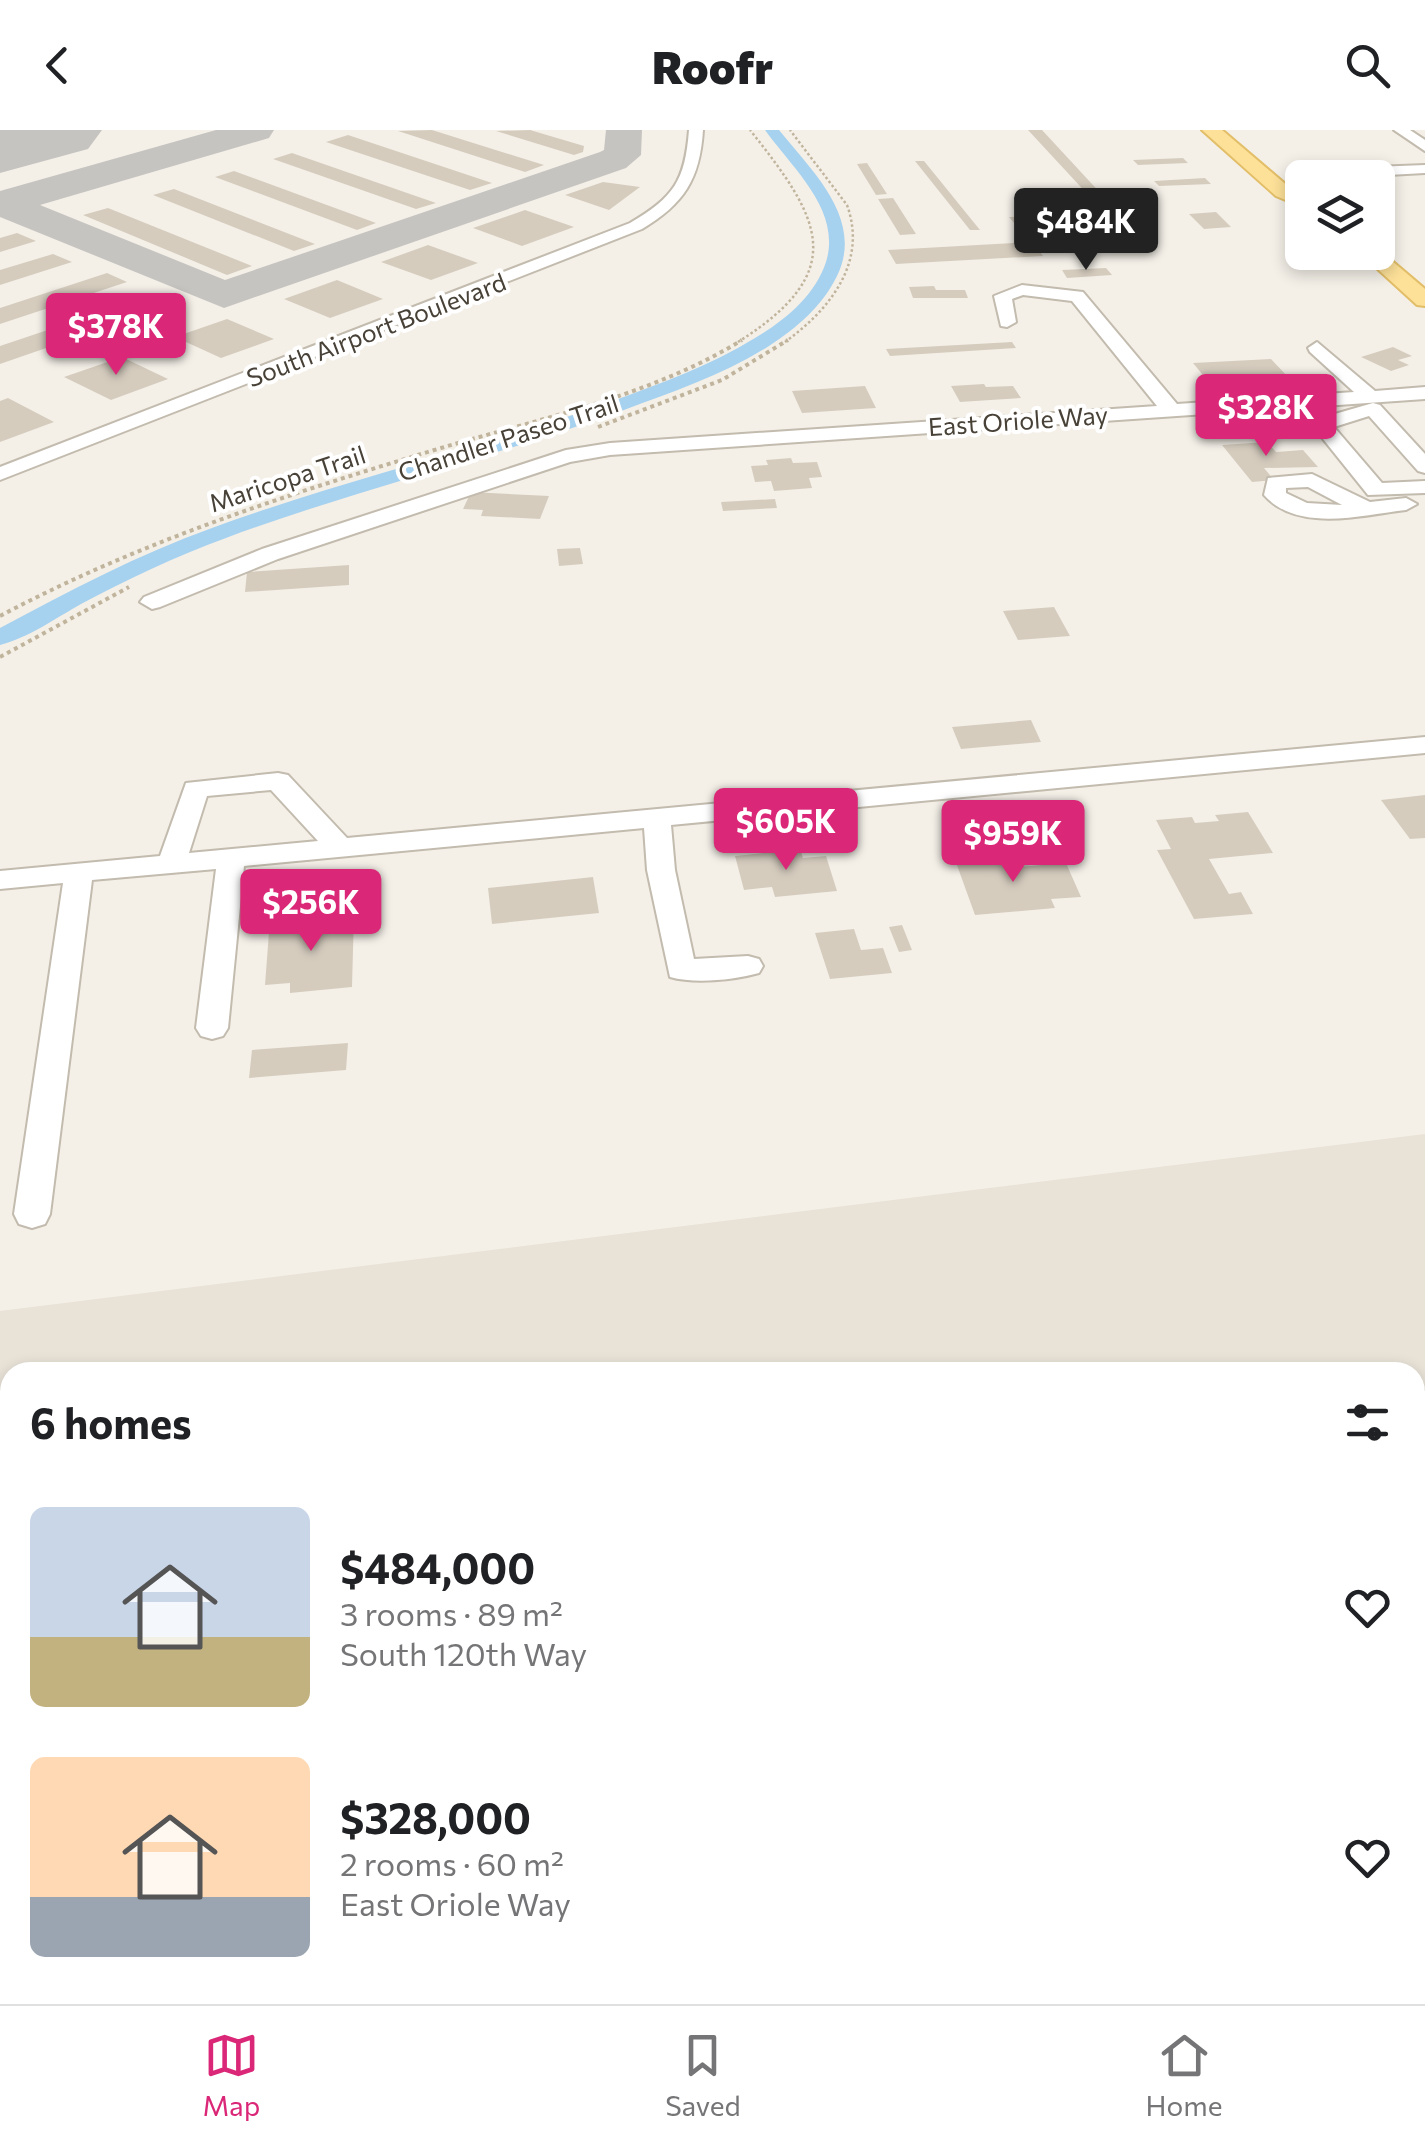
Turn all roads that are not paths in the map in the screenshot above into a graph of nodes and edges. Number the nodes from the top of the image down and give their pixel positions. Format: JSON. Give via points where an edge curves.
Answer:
{"nodes":[{"id":1,"x":696,"y":130,"type":"edge"},
{"id":2,"x":1211,"y":130,"type":"edge"},
{"id":3,"x":1401,"y":130,"type":"edge"},
{"id":4,"x":683,"y":143,"type":"edge"},
{"id":5,"x":1425,"y":147,"type":"edge"},
{"id":6,"x":1425,"y":169,"type":"edge"},
{"id":7,"x":1395,"y":170,"type":"edge"},
{"id":8,"x":1285,"y":193,"type":"edge"},
{"id":9,"x":1390,"y":270,"type":"edge"},
{"id":10,"x":1425,"y":300,"type":"edge"},
{"id":11,"x":1007,"y":322,"type":"dead end"},
{"id":12,"x":1317,"y":348,"type":"dead end"},
{"id":13,"x":1425,"y":392,"type":"edge"},
{"id":14,"x":1371,"y":403,"type":"junction"},
{"id":15,"x":1425,"y":408,"type":"edge"},
{"id":16,"x":1171,"y":410,"type":"junction"},
{"id":17,"x":0,"y":460,"type":"edge"},
{"id":18,"x":1425,"y":466,"type":"edge"},
{"id":19,"x":0,"y":474,"type":"edge"},
{"id":20,"x":1425,"y":487,"type":"edge"},
{"id":21,"x":1425,"y":502,"type":"edge"},
{"id":22,"x":1363,"y":507,"type":"dead end"},
{"id":23,"x":152,"y":602,"type":"dead end"},
{"id":24,"x":1425,"y":745,"type":"edge"},
{"id":25,"x":656,"y":818,"type":"junction"},
{"id":26,"x":340,"y":848,"type":"junction"},
{"id":27,"x":231,"y":858,"type":"junction"},
{"id":28,"x":172,"y":864,"type":"junction"},
{"id":29,"x":79,"y":873,"type":"junction"},
{"id":30,"x":0,"y":880,"type":"edge"},
{"id":31,"x":748,"y":966,"type":"dead end"},
{"id":32,"x":212,"y":1028,"type":"dead end"},
{"id":33,"x":32,"y":1214,"type":"dead end"}],
"edges":[{"from":1,"to":4,"type":"street","name":"South Airport Boulevard"},
{"from":2,"to":8,"type":"main road"},
{"from":3,"to":5,"type":"street"},
{"from":4,"to":17,"type":"street","name":"South Airport Boulevard","via":[[664,190],[598,232]]},
{"from":4,"to":19,"type":"street","name":"South Airport Boulevard","via":[[693,173],[679,195],[617,235]]},
{"from":6,"to":7,"type":"street"},
{"from":9,"to":10,"type":"main road"},
{"from":11,"to":16,"type":"street","via":[[1003,296],[1022,290],[1076,296]]},
{"from":12,"to":14,"type":"street"},
{"from":13,"to":14,"type":"street","name":"East Oriole Way"},
{"from":14,"to":15,"type":"street"},
{"from":14,"to":16,"type":"street","name":"East Oriole Way"},
{"from":14,"to":18,"type":"street"},
{"from":14,"to":20,"type":"street","via":[[1322,424],[1376,490]]},
{"from":16,"to":23,"type":"street","name":"East Oriole Way","via":[[566,456],[270,554]]},
{"from":21,"to":22,"type":"street"},
{"from":24,"to":25,"type":"street"},
{"from":25,"to":26,"type":"street"},
{"from":25,"to":31,"type":"street","via":[[682,970]]},
{"from":26,"to":27,"type":"street"},
{"from":26,"to":28,"type":"street","via":[[278,781],[196,789]]},
{"from":27,"to":28,"type":"street"},
{"from":27,"to":32,"type":"street"},
{"from":28,"to":29,"type":"street"},
{"from":29,"to":30,"type":"street"},
{"from":29,"to":33,"type":"street"}]}
